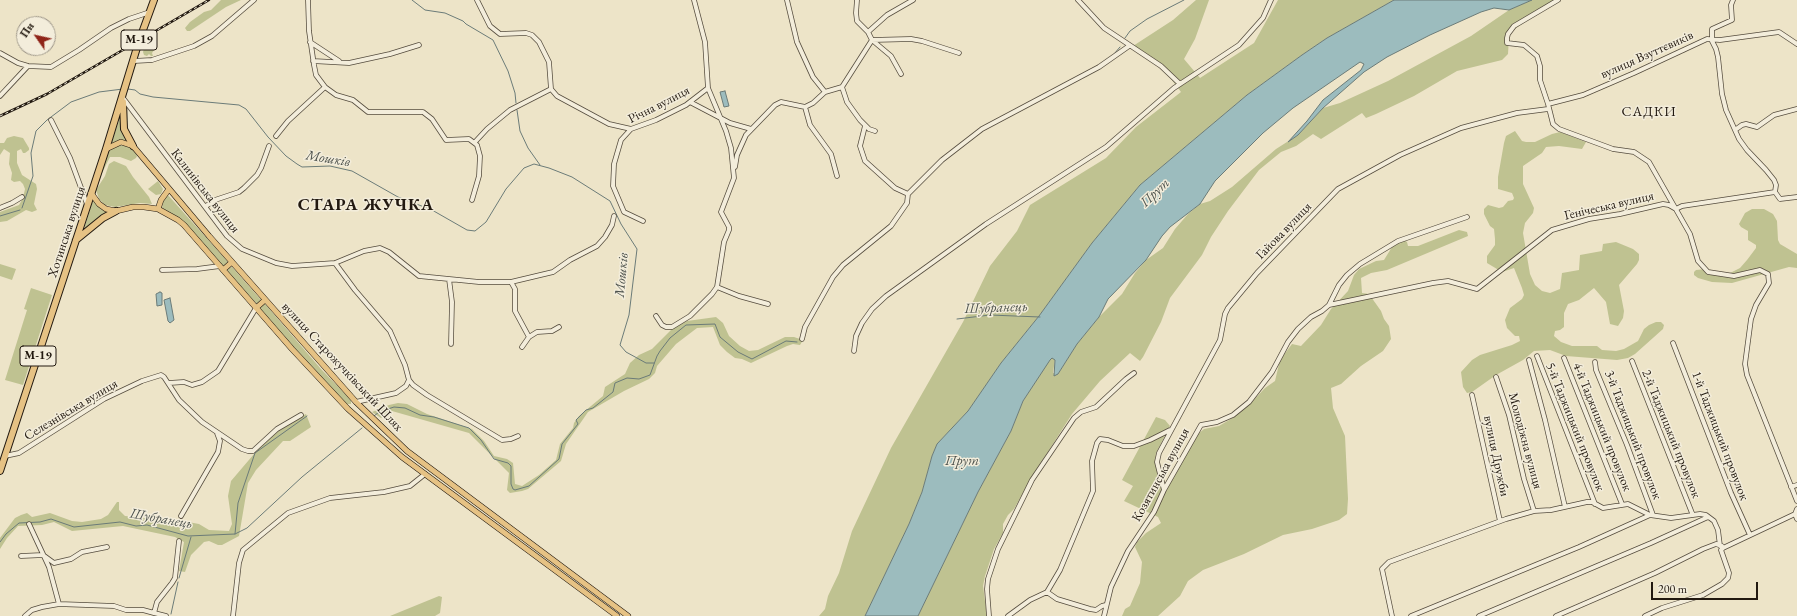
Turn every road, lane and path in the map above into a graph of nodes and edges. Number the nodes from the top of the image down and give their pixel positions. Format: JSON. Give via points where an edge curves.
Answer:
{"nodes":[{"id":1,"x":154,"y":0,"type":"edge"},
{"id":2,"x":254,"y":0,"type":"edge"},
{"id":3,"x":308,"y":0,"type":"edge"},
{"id":4,"x":477,"y":0,"type":"edge"},
{"id":5,"x":694,"y":0,"type":"edge"},
{"id":6,"x":787,"y":0,"type":"edge"},
{"id":7,"x":857,"y":0,"type":"edge"},
{"id":8,"x":913,"y":0,"type":"edge"},
{"id":9,"x":1078,"y":0,"type":"edge"},
{"id":10,"x":1271,"y":0,"type":"edge"},
{"id":11,"x":1558,"y":0,"type":"edge"},
{"id":12,"x":1733,"y":0,"type":"edge"},
{"id":13,"x":150,"y":12,"type":"junction"},
{"id":14,"x":868,"y":32,"type":"junction"},
{"id":15,"x":872,"y":40,"type":"junction"},
{"id":16,"x":1712,"y":41,"type":"junction"},
{"id":17,"x":310,"y":42,"type":"junction"},
{"id":18,"x":1797,"y":44,"type":"edge"},
{"id":19,"x":418,"y":45,"type":"dead end"},
{"id":20,"x":1129,"y":46,"type":"junction"},
{"id":21,"x":0,"y":53,"type":"edge"},
{"id":22,"x":959,"y":53,"type":"dead end"},
{"id":23,"x":134,"y":61,"type":"junction"},
{"id":24,"x":313,"y":61,"type":"junction"},
{"id":25,"x":339,"y":61,"type":"junction"},
{"id":26,"x":28,"y":66,"type":"junction"},
{"id":27,"x":901,"y":74,"type":"dead end"},
{"id":28,"x":1180,"y":84,"type":"junction"},
{"id":29,"x":325,"y":87,"type":"junction"},
{"id":30,"x":842,"y":87,"type":"junction"},
{"id":31,"x":708,"y":88,"type":"junction"},
{"id":32,"x":551,"y":89,"type":"junction"},
{"id":33,"x":825,"y":92,"type":"junction"},
{"id":34,"x":0,"y":96,"type":"edge"},
{"id":35,"x":123,"y":96,"type":"junction"},
{"id":36,"x":690,"y":102,"type":"junction"},
{"id":37,"x":805,"y":107,"type":"junction"},
{"id":38,"x":1548,"y":107,"type":"junction"},
{"id":39,"x":1797,"y":110,"type":"edge"},
{"id":40,"x":720,"y":118,"type":"junction"},
{"id":41,"x":51,"y":120,"type":"dead end"},
{"id":42,"x":866,"y":126,"type":"junction"},
{"id":43,"x":631,"y":129,"type":"junction"},
{"id":44,"x":751,"y":129,"type":"junction"},
{"id":45,"x":875,"y":130,"type":"dead end"},
{"id":46,"x":1735,"y":130,"type":"junction"},
{"id":47,"x":276,"y":136,"type":"dead end"},
{"id":48,"x":475,"y":142,"type":"junction"},
{"id":49,"x":133,"y":146,"type":"junction"},
{"id":50,"x":269,"y":146,"type":"dead end"},
{"id":51,"x":106,"y":149,"type":"junction"},
{"id":52,"x":734,"y":171,"type":"junction"},
{"id":53,"x":837,"y":176,"type":"dead end"},
{"id":54,"x":169,"y":189,"type":"junction"},
{"id":55,"x":1775,"y":192,"type":"junction"},
{"id":56,"x":91,"y":193,"type":"junction"},
{"id":57,"x":908,"y":194,"type":"junction"},
{"id":58,"x":22,"y":197,"type":"dead end"},
{"id":59,"x":1797,"y":197,"type":"edge"},
{"id":60,"x":472,"y":200,"type":"dead end"},
{"id":61,"x":87,"y":204,"type":"junction"},
{"id":62,"x":206,"y":206,"type":"junction"},
{"id":63,"x":0,"y":208,"type":"edge"},
{"id":64,"x":158,"y":209,"type":"junction"},
{"id":65,"x":1676,"y":209,"type":"junction"},
{"id":66,"x":116,"y":211,"type":"junction"},
{"id":67,"x":614,"y":216,"type":"dead end"},
{"id":68,"x":1467,"y":217,"type":"dead end"},
{"id":69,"x":643,"y":221,"type":"dead end"},
{"id":70,"x":75,"y":241,"type":"junction"},
{"id":71,"x":232,"y":262,"type":"junction"},
{"id":72,"x":335,"y":263,"type":"junction"},
{"id":73,"x":222,"y":268,"type":"junction"},
{"id":74,"x":162,"y":270,"type":"dead end"},
{"id":75,"x":449,"y":279,"type":"junction"},
{"id":76,"x":511,"y":282,"type":"junction"},
{"id":77,"x":717,"y":287,"type":"junction"},
{"id":78,"x":265,"y":300,"type":"junction"},
{"id":79,"x":768,"y":304,"type":"dead end"},
{"id":80,"x":1329,"y":305,"type":"junction"},
{"id":81,"x":256,"y":308,"type":"junction"},
{"id":82,"x":656,"y":316,"type":"dead end"},
{"id":83,"x":559,"y":327,"type":"dead end"},
{"id":84,"x":529,"y":337,"type":"junction"},
{"id":85,"x":802,"y":339,"type":"dead end"},
{"id":86,"x":1673,"y":343,"type":"dead end"},
{"id":87,"x":451,"y":344,"type":"dead end"},
{"id":88,"x":522,"y":347,"type":"dead end"},
{"id":89,"x":854,"y":351,"type":"dead end"},
{"id":90,"x":1537,"y":356,"type":"dead end"},
{"id":91,"x":1564,"y":358,"type":"dead end"},
{"id":92,"x":1529,"y":360,"type":"dead end"},
{"id":93,"x":1632,"y":361,"type":"dead end"},
{"id":94,"x":1596,"y":362,"type":"dead end"},
{"id":95,"x":1134,"y":373,"type":"dead end"},
{"id":96,"x":1496,"y":377,"type":"dead end"},
{"id":97,"x":409,"y":380,"type":"junction"},
{"id":98,"x":169,"y":383,"type":"junction"},
{"id":99,"x":1472,"y":395,"type":"dead end"},
{"id":100,"x":356,"y":402,"type":"junction"},
{"id":101,"x":348,"y":409,"type":"junction"},
{"id":102,"x":301,"y":415,"type":"dead end"},
{"id":103,"x":1171,"y":430,"type":"junction"},
{"id":104,"x":217,"y":433,"type":"junction"},
{"id":105,"x":518,"y":436,"type":"dead end"},
{"id":106,"x":407,"y":451,"type":"junction"},
{"id":107,"x":402,"y":457,"type":"junction"},
{"id":108,"x":3,"y":459,"type":"edge"},
{"id":109,"x":0,"y":471,"type":"edge"},
{"id":110,"x":425,"y":474,"type":"junction"},
{"id":111,"x":1797,"y":485,"type":"edge"},
{"id":112,"x":1791,"y":487,"type":"junction"},
{"id":113,"x":1164,"y":490,"type":"junction"},
{"id":114,"x":1797,"y":501,"type":"edge"},
{"id":115,"x":1595,"y":504,"type":"junction"},
{"id":116,"x":1622,"y":504,"type":"junction"},
{"id":117,"x":1565,"y":507,"type":"junction"},
{"id":118,"x":1797,"y":509,"type":"edge"},
{"id":119,"x":1534,"y":511,"type":"junction"},
{"id":120,"x":1692,"y":513,"type":"junction"},
{"id":121,"x":1795,"y":514,"type":"junction"},
{"id":122,"x":1651,"y":515,"type":"junction"},
{"id":123,"x":181,"y":516,"type":"dead end"},
{"id":124,"x":1708,"y":517,"type":"junction"},
{"id":125,"x":1797,"y":519,"type":"edge"},
{"id":126,"x":1500,"y":521,"type":"junction"},
{"id":127,"x":29,"y":524,"type":"dead end"},
{"id":128,"x":1750,"y":535,"type":"junction"},
{"id":129,"x":179,"y":541,"type":"dead end"},
{"id":130,"x":1720,"y":546,"type":"junction"},
{"id":131,"x":1726,"y":546,"type":"junction"},
{"id":132,"x":107,"y":547,"type":"dead end"},
{"id":133,"x":43,"y":555,"type":"junction"},
{"id":134,"x":21,"y":556,"type":"dead end"},
{"id":135,"x":1047,"y":592,"type":"junction"},
{"id":136,"x":59,"y":604,"type":"junction"},
{"id":137,"x":1106,"y":605,"type":"junction"},
{"id":138,"x":155,"y":614,"type":"edge"},
{"id":139,"x":25,"y":616,"type":"edge"},
{"id":140,"x":166,"y":616,"type":"edge"},
{"id":141,"x":232,"y":616,"type":"edge"},
{"id":142,"x":617,"y":616,"type":"edge"},
{"id":143,"x":628,"y":616,"type":"edge"},
{"id":144,"x":989,"y":616,"type":"edge"},
{"id":145,"x":1008,"y":616,"type":"edge"},
{"id":146,"x":1104,"y":616,"type":"edge"},
{"id":147,"x":1392,"y":616,"type":"edge"},
{"id":148,"x":1411,"y":616,"type":"edge"},
{"id":149,"x":1479,"y":616,"type":"edge"},
{"id":150,"x":1556,"y":616,"type":"edge"},
{"id":151,"x":1645,"y":616,"type":"edge"}],
"edges":[{"from":1,"to":13,"type":"highway","name":"Хотинська вулиця","number":"М-19"},
{"from":2,"to":23,"type":"street","via":[[212,36],[194,46],[157,59]]},
{"from":3,"to":17,"type":"street"},
{"from":4,"to":32,"type":"street","via":[[490,26],[500,34],[526,33],[539,42],[549,62]]},
{"from":5,"to":31,"type":"street","via":[[705,42]]},
{"from":6,"to":33,"type":"street","via":[[799,46],[813,77]]},
{"from":7,"to":14,"type":"street","via":[[857,22]]},
{"from":8,"to":14,"type":"street","via":[[887,16]]},
{"from":9,"to":20,"type":"street","via":[[1104,28]]},
{"from":10,"to":28,"type":"street","via":[[1263,18],[1246,38]]},
{"from":11,"to":38,"type":"street","via":[[1514,26],[1507,38],[1507,42],[1524,45],[1537,56],[1540,80]]},
{"from":12,"to":16,"type":"street","via":[[1732,20],[1712,29]]},
{"from":13,"to":23,"type":"highway","name":"Хотинська вулиця","number":"М-19"},
{"from":13,"to":26,"type":"street","via":[[111,28],[58,64],[51,67]]},
{"from":14,"to":15,"type":"street"},
{"from":15,"to":22,"type":"street","via":[[911,38]]},
{"from":15,"to":27,"type":"street","via":[[891,56]]},
{"from":15,"to":30,"type":"street"},
{"from":16,"to":18,"type":"street","via":[[1774,32],[1783,34]]},
{"from":16,"to":38,"type":"street","name":"вулиця Взуттєвиків","via":[[1698,42],[1648,67]]},
{"from":16,"to":46,"type":"street","name":"вулиця Взуттєвиків","via":[[1718,56],[1726,110]]},
{"from":17,"to":24,"type":"street"},
{"from":17,"to":25,"type":"street"},
{"from":19,"to":25,"type":"street","via":[[349,63]]},
{"from":20,"to":28,"type":"street","via":[[1162,66]]},
{"from":20,"to":57,"type":"street","via":[[1099,67],[982,129],[942,160]]},
{"from":21,"to":26,"type":"street","via":[[18,64]]},
{"from":23,"to":35,"type":"highway","name":"Хотинська вулиця","number":"М-19"},
{"from":24,"to":25,"type":"street"},
{"from":24,"to":29,"type":"street","via":[[316,75]]},
{"from":26,"to":34,"type":"street"},
{"from":28,"to":89,"type":"street","via":[[1106,147],[986,224],[878,302],[856,336]]},
{"from":29,"to":47,"type":"street","via":[[288,121]]},
{"from":29,"to":48,"type":"street","via":[[336,95],[353,100],[368,112],[423,112],[432,119],[446,140],[462,138]]},
{"from":30,"to":33,"type":"street"},
{"from":30,"to":42,"type":"street","via":[[847,102]]},
{"from":31,"to":36,"type":"street","name":"Річна вулиця"},
{"from":31,"to":40,"type":"street"},
{"from":32,"to":43,"type":"street","via":[[557,96],[609,124]]},
{"from":32,"to":48,"type":"street","via":[[510,110]]},
{"from":33,"to":37,"type":"street"},
{"from":35,"to":49,"type":"highway","via":[[124,129]]},
{"from":35,"to":51,"type":"highway","name":"Хотинська вулиця","number":"М-19"},
{"from":35,"to":62,"type":"street","name":"Калинівська вулиця","via":[[159,148]]},
{"from":36,"to":40,"type":"street"},
{"from":36,"to":43,"type":"street","name":"Річна вулиця","via":[[656,120]]},
{"from":37,"to":44,"type":"street","via":[[781,102]]},
{"from":37,"to":53,"type":"street","via":[[810,125],[831,154]]},
{"from":38,"to":65,"type":"street","via":[[1553,124],[1559,129],[1613,149],[1634,152],[1649,162]]},
{"from":38,"to":103,"type":"street","name":"Гайова вулиця","via":[[1461,128],[1400,155],[1338,189],[1228,308],[1220,340]]},
{"from":39,"to":46,"type":"street","via":[[1774,115],[1757,126],[1746,124]]},
{"from":40,"to":44,"type":"street"},
{"from":40,"to":52,"type":"street","via":[[731,148]]},
{"from":41,"to":61,"type":"street","via":[[70,158]]},
{"from":42,"to":45,"type":"street"},
{"from":42,"to":57,"type":"street","via":[[860,146],[865,161],[895,188]]},
{"from":43,"to":69,"type":"street","name":"Річна вулиця","via":[[616,153],[613,186],[624,212]]},
{"from":44,"to":52,"type":"street","via":[[741,145]]},
{"from":46,"to":55,"type":"street","name":"вулиця Взуттєвиків","via":[[1747,150],[1774,180]]},
{"from":48,"to":60,"type":"street","via":[[480,156],[479,176]]},
{"from":49,"to":51,"type":"main road","via":[[121,142]]},
{"from":49,"to":54,"type":"main road","name":"вулиця Старожучківський Шлях"},
{"from":50,"to":62,"type":"street","via":[[261,168],[244,188]]},
{"from":51,"to":56,"type":"highway","name":"Хотинська вулиця","number":"М-19"},
{"from":52,"to":77,"type":"street","via":[[733,185],[721,212],[729,230],[724,242]]},
{"from":54,"to":64,"type":"main road"},
{"from":54,"to":71,"type":"main road","name":"вулиця Старожучківський Шлях"},
{"from":55,"to":59,"type":"street","via":[[1780,198]]},
{"from":55,"to":65,"type":"street"},
{"from":56,"to":61,"type":"highway","name":"Хотинська вулиця","number":"М-19"},
{"from":56,"to":66,"type":"main road","via":[[103,207]]},
{"from":57,"to":85,"type":"street","via":[[906,203],[891,226],[843,265],[833,277],[805,327]]},
{"from":58,"to":63,"type":"street"},
{"from":61,"to":70,"type":"highway","name":"Хотинська вулиця","number":"М-19"},
{"from":62,"to":72,"type":"street","name":"Калинівська вулиця","via":[[233,242],[256,256],[292,266]]},
{"from":64,"to":66,"type":"main road","name":"вулиця Старожучківський Шлях","via":[[133,207]]},
{"from":64,"to":73,"type":"main road","name":"вулиця Старожучківський Шлях","via":[[184,225]]},
{"from":65,"to":80,"type":"street","name":"Генічеська вулиця","via":[[1669,205],[1652,206],[1589,219],[1552,230],[1477,289],[1448,282],[1433,283]]},
{"from":65,"to":112,"type":"street","via":[[1690,234],[1698,261],[1708,272],[1734,276],[1754,271],[1764,271],[1768,274],[1767,289],[1753,315],[1745,364]]},
{"from":66,"to":70,"type":"highway","via":[[103,218]]},
{"from":67,"to":76,"type":"street","name":"Калинівська вулиця","via":[[609,231],[597,246],[553,272]]},
{"from":68,"to":80,"type":"street","name":"Козятинська вулиця","via":[[1398,241],[1380,250],[1347,275]]},
{"from":70,"to":108,"type":"highway","name":"Хотинська вулиця","number":"М-19"},
{"from":71,"to":73,"type":"main road"},
{"from":71,"to":78,"type":"main road","name":"вулиця Старожучківський Шлях"},
{"from":72,"to":75,"type":"street","name":"Калинівська вулиця","via":[[364,251],[380,248],[420,276]]},
{"from":72,"to":97,"type":"street","via":[[354,290],[390,331]]},
{"from":73,"to":74,"type":"street"},
{"from":73,"to":81,"type":"main road","name":"вулиця Старожучківський Шлях"},
{"from":75,"to":76,"type":"street","name":"Калинівська вулиця"},
{"from":75,"to":87,"type":"street","via":[[452,302]]},
{"from":76,"to":84,"type":"street","via":[[515,289],[514,311]]},
{"from":77,"to":79,"type":"street"},
{"from":77,"to":82,"type":"street","via":[[690,316],[672,326],[662,325]]},
{"from":78,"to":81,"type":"main road"},
{"from":78,"to":100,"type":"main road","name":"вулиця Старожучківський Шлях"},
{"from":80,"to":113,"type":"street","name":"Козятинська вулиця","via":[[1298,329],[1272,372],[1249,402],[1232,415],[1217,422],[1201,425]]},
{"from":81,"to":98,"type":"street","via":[[218,371],[192,386],[184,382]]},
{"from":81,"to":101,"type":"main road","name":"вулиця Старожучківський Шлях"},
{"from":83,"to":84,"type":"street","via":[[552,331],[537,332]]},
{"from":84,"to":88,"type":"street"},
{"from":86,"to":128,"type":"street","name":"1-й Таджицький провулок","via":[[1731,493]]},
{"from":90,"to":115,"type":"street","name":"5-й Таджицький провулок"},
{"from":91,"to":116,"type":"street","name":"4-й Таджицький провулок"},
{"from":92,"to":117,"type":"street"},
{"from":93,"to":120,"type":"street","name":"2-й Таджицький провулок"},
{"from":94,"to":122,"type":"street","name":"3-й Таджицький провулок","via":[[1596,370],[1637,472]]},
{"from":95,"to":144,"type":"street","via":[[1096,407],[1081,412],[1074,418],[1032,480],[998,549],[988,578]]},
{"from":96,"to":119,"type":"street","name":"Молодіжна вулиця"},
{"from":97,"to":100,"type":"street","via":[[406,386],[396,393]]},
{"from":97,"to":105,"type":"street","via":[[427,395],[502,440]]},
{"from":98,"to":104,"type":"street","via":[[179,400]]},
{"from":98,"to":108,"type":"street","name":"Селезнівська вулиця","via":[[161,375],[142,381],[104,399],[19,453]]},
{"from":99,"to":126,"type":"street","name":"вулиця Дружби"},
{"from":100,"to":101,"type":"main road"},
{"from":100,"to":106,"type":"main road","name":"вулиця Старожучківський Шлях"},
{"from":101,"to":107,"type":"main road","name":"вулиця Старожучківський Шлях"},
{"from":102,"to":104,"type":"street","via":[[277,429],[253,451],[242,449]]},
{"from":103,"to":113,"type":"street","name":"Гайова вулиця","via":[[1158,453],[1157,462]]},
{"from":103,"to":135,"type":"street","via":[[1134,446],[1124,446],[1100,439],[1092,460],[1093,491],[1066,556]]},
{"from":104,"to":123,"type":"street","via":[[220,441],[216,456]]},
{"from":106,"to":107,"type":"main road"},
{"from":106,"to":143,"type":"main road","name":"вулиця Старожучківський Шлях"},
{"from":107,"to":110,"type":"main road","name":"вулиця Старожучківський Шлях"},
{"from":108,"to":109,"type":"highway","name":"Хотинська вулиця","number":"М-19"},
{"from":110,"to":141,"type":"street","via":[[410,486],[372,494],[330,498],[288,513],[243,550]]},
{"from":110,"to":142,"type":"main road","name":"вулиця Старожучківський Шлях"},
{"from":111,"to":112,"type":"street"},
{"from":112,"to":114,"type":"street"},
{"from":113,"to":137,"type":"street","name":"Козятинська вулиця","via":[[1154,512],[1128,551],[1111,587]]},
{"from":115,"to":116,"type":"street","via":[[1603,508]]},
{"from":115,"to":117,"type":"street","via":[[1587,502]]},
{"from":116,"to":122,"type":"street","via":[[1633,506]]},
{"from":117,"to":119,"type":"street"},
{"from":118,"to":121,"type":"street"},
{"from":119,"to":126,"type":"street"},
{"from":120,"to":122,"type":"street","via":[[1671,518]]},
{"from":120,"to":124,"type":"street"},
{"from":121,"to":125,"type":"street"},
{"from":121,"to":128,"type":"street"},
{"from":122,"to":148,"type":"street"},
{"from":124,"to":130,"type":"street","via":[[1714,521],[1718,530]]},
{"from":124,"to":149,"type":"street"},
{"from":126,"to":147,"type":"street","via":[[1389,562],[1382,569]]},
{"from":127,"to":133,"type":"street"},
{"from":128,"to":131,"type":"street"},
{"from":129,"to":138,"type":"street","via":[[174,578],[157,602]]},
{"from":130,"to":131,"type":"street"},
{"from":130,"to":150,"type":"street","via":[[1716,544]]},
{"from":131,"to":151,"type":"street","via":[[1721,550],[1729,573],[1722,584],[1703,595]]},
{"from":132,"to":133,"type":"street","via":[[82,552],[71,559],[54,563]]},
{"from":133,"to":134,"type":"street"},
{"from":133,"to":136,"type":"street"},
{"from":135,"to":137,"type":"street","via":[[1057,599],[1090,609],[1096,610]]},
{"from":135,"to":145,"type":"street","via":[[1030,600]]},
{"from":136,"to":138,"type":"street","via":[[114,606]]},
{"from":136,"to":139,"type":"street","via":[[32,610]]},
{"from":137,"to":146,"type":"street","name":"Козятинська вулиця"},
{"from":138,"to":140,"type":"street"}]}
